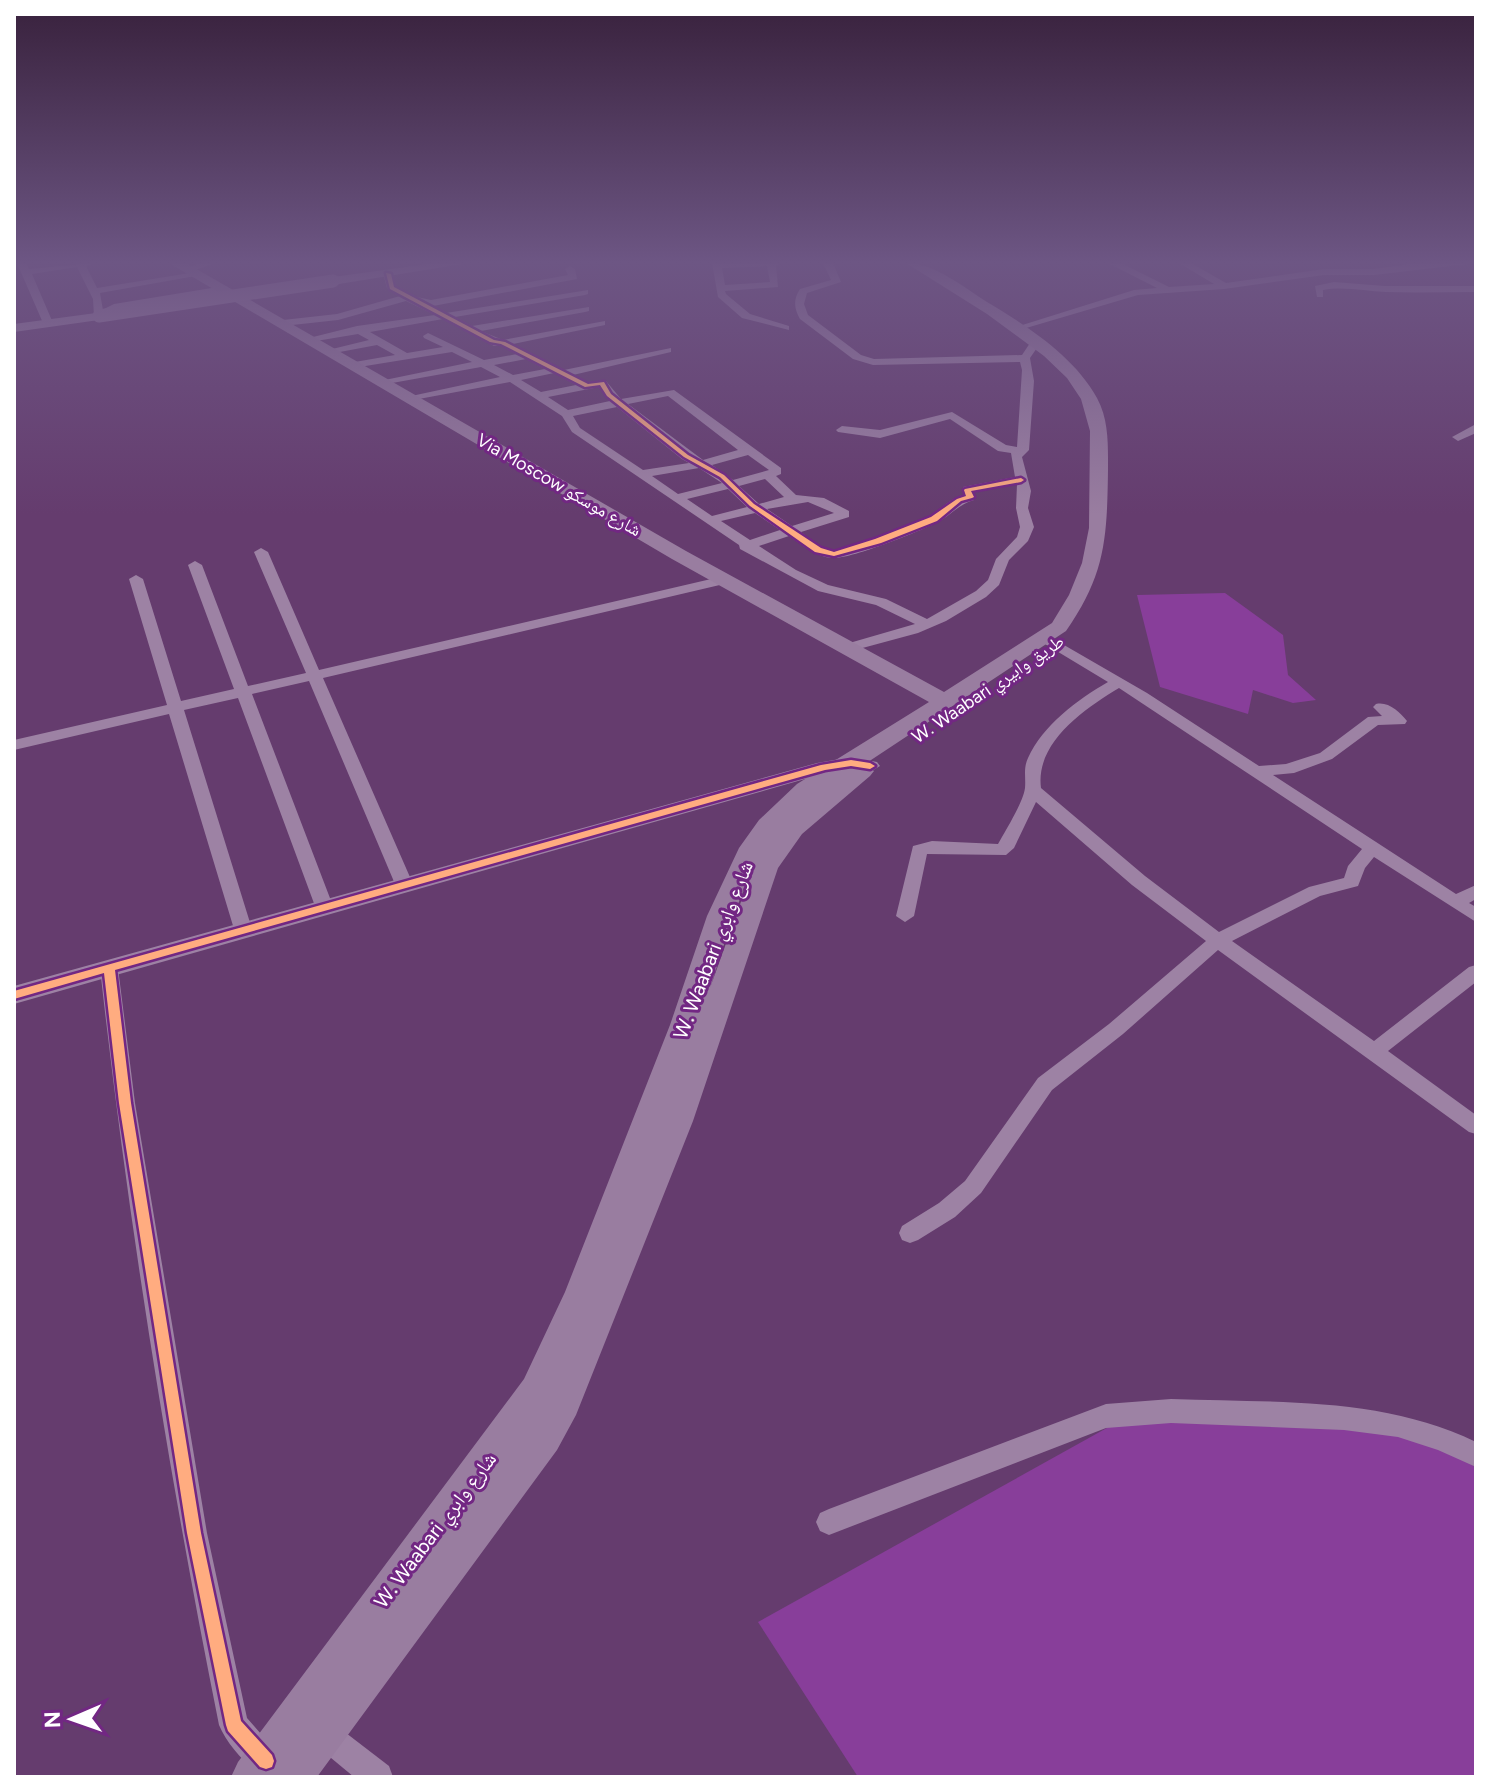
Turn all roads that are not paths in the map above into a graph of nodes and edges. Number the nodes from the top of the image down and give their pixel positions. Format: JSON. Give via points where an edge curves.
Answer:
{"nodes":[{"id":1,"x":322,"y":347,"type":"edge"},
{"id":2,"x":351,"y":347,"type":"edge"},
{"id":3,"x":389,"y":347,"type":"edge"},
{"id":4,"x":448,"y":347,"type":"edge"},
{"id":5,"x":473,"y":347,"type":"edge"},
{"id":6,"x":509,"y":347,"type":"edge"},
{"id":7,"x":843,"y":347,"type":"edge"},
{"id":8,"x":1015,"y":347,"type":"edge"},
{"id":9,"x":1027,"y":347,"type":"edge"},
{"id":10,"x":1037,"y":347,"type":"edge"},
{"id":11,"x":452,"y":349,"type":"junction"},
{"id":12,"x":667,"y":350,"type":"dead end"},
{"id":13,"x":329,"y":351,"type":"junction"},
{"id":14,"x":525,"y":356,"type":"junction"},
{"id":15,"x":407,"y":357,"type":"junction"},
{"id":16,"x":479,"y":364,"type":"junction"},
{"id":17,"x":353,"y":365,"type":"junction"},
{"id":18,"x":557,"y":372,"type":"junction"},
{"id":19,"x":431,"y":373,"type":"junction"},
{"id":20,"x":513,"y":379,"type":"junction"},
{"id":21,"x":381,"y":382,"type":"junction"},
{"id":22,"x":587,"y":386,"type":"junction"},
{"id":23,"x":539,"y":396,"type":"junction"},
{"id":24,"x":408,"y":398,"type":"junction"},
{"id":25,"x":620,"y":404,"type":"junction"},
{"id":26,"x":566,"y":414,"type":"junction"},
{"id":27,"x":1476,"y":428,"type":"edge"},
{"id":28,"x":842,"y":430,"type":"dead end"},
{"id":29,"x":1458,"y":437,"type":"dead end"},
{"id":30,"x":747,"y":451,"type":"junction"},
{"id":31,"x":1016,"y":456,"type":"junction"},
{"id":32,"x":704,"y":464,"type":"junction"},
{"id":33,"x":643,"y":474,"type":"junction"},
{"id":34,"x":768,"y":475,"type":"junction"},
{"id":35,"x":1021,"y":480,"type":"junction"},
{"id":36,"x":729,"y":483,"type":"junction"},
{"id":37,"x":676,"y":498,"type":"junction"},
{"id":38,"x":793,"y":499,"type":"junction"},
{"id":39,"x":758,"y":507,"type":"junction"},
{"id":40,"x":711,"y":520,"type":"junction"},
{"id":41,"x":792,"y":531,"type":"junction"},
{"id":42,"x":745,"y":546,"type":"junction"},
{"id":43,"x":261,"y":552,"type":"dead end"},
{"id":44,"x":195,"y":565,"type":"dead end"},
{"id":45,"x":136,"y":579,"type":"dead end"},
{"id":46,"x":724,"y":580,"type":"junction"},
{"id":47,"x":927,"y":624,"type":"junction"},
{"id":48,"x":1050,"y":642,"type":"junction"},
{"id":49,"x":844,"y":649,"type":"junction"},
{"id":50,"x":314,"y":675,"type":"junction"},
{"id":51,"x":1117,"y":683,"type":"junction"},
{"id":52,"x":242,"y":692,"type":"junction"},
{"id":53,"x":945,"y":702,"type":"junction"},
{"id":54,"x":175,"y":707,"type":"junction"},
{"id":55,"x":1381,"y":707,"type":"dead end"},
{"id":56,"x":14,"y":745,"type":"edge"},
{"id":57,"x":860,"y":764,"type":"junction"},
{"id":58,"x":1253,"y":771,"type":"junction"},
{"id":59,"x":1033,"y":790,"type":"junction"},
{"id":60,"x":1371,"y":849,"type":"junction"},
{"id":61,"x":404,"y":884,"type":"junction"},
{"id":62,"x":1476,"y":891,"type":"edge"},
{"id":63,"x":1455,"y":902,"type":"junction"},
{"id":64,"x":324,"y":906,"type":"junction"},
{"id":65,"x":905,"y":916,"type":"dead end"},
{"id":66,"x":1476,"y":916,"type":"edge"},
{"id":67,"x":243,"y":929,"type":"junction"},
{"id":68,"x":1217,"y":941,"type":"junction"},
{"id":69,"x":109,"y":968,"type":"junction"},
{"id":70,"x":1476,"y":972,"type":"edge"},
{"id":71,"x":14,"y":995,"type":"edge"},
{"id":72,"x":1376,"y":1050,"type":"junction"},
{"id":73,"x":1476,"y":1126,"type":"edge"},
{"id":74,"x":910,"y":1233,"type":"dead end"},
{"id":75,"x":1476,"y":1455,"type":"edge"},
{"id":76,"x":829,"y":1522,"type":"dead end"},
{"id":77,"x":323,"y":1733,"type":"junction"},
{"id":78,"x":270,"y":1772,"type":"edge"},
{"id":79,"x":378,"y":1777,"type":"edge"}],
"edges":[{"from":1,"to":13,"type":"main road","name":"Via Moscow شارع موسكو"},
{"from":2,"to":13,"type":"street"},
{"from":3,"to":15,"type":"street"},
{"from":4,"to":11,"type":"street"},
{"from":5,"to":11,"type":"street"},
{"from":6,"to":14,"type":"street"},
{"from":7,"to":8,"type":"street","via":[[873,362],[994,361]]},
{"from":9,"to":31,"type":"street","via":[[1030,390],[1024,400],[1023,450]]},
{"from":10,"to":48,"type":"main road","name":"W. Waabari شارع وابري","via":[[1080,384],[1098,422],[1100,515],[1093,568]]},
{"from":11,"to":15,"type":"street"},
{"from":11,"to":16,"type":"street"},
{"from":12,"to":18,"type":"street"},
{"from":13,"to":17,"type":"main road","name":"Via Moscow شارع موسكو"},
{"from":14,"to":16,"type":"street"},
{"from":14,"to":18,"type":"street"},
{"from":15,"to":17,"type":"street"},
{"from":15,"to":19,"type":"street"},
{"from":16,"to":19,"type":"street"},
{"from":16,"to":20,"type":"street"},
{"from":17,"to":21,"type":"main road","name":"Via Moscow شارع موسكو"},
{"from":18,"to":20,"type":"street"},
{"from":18,"to":22,"type":"street"},
{"from":19,"to":21,"type":"street"},
{"from":20,"to":23,"type":"street"},
{"from":20,"to":24,"type":"street"},
{"from":21,"to":24,"type":"main road","name":"Via Moscow شارع موسكو"},
{"from":22,"to":23,"type":"street"},
{"from":22,"to":25,"type":"street","via":[[602,383]]},
{"from":23,"to":26,"type":"street"},
{"from":24,"to":46,"type":"main road","name":"Via Moscow شارع موسكو"},
{"from":25,"to":26,"type":"street"},
{"from":25,"to":30,"type":"street","via":[[674,393]]},
{"from":25,"to":32,"type":"street"},
{"from":26,"to":33,"type":"street","via":[[576,430]]},
{"from":27,"to":29,"type":"street"},
{"from":28,"to":31,"type":"street","via":[[880,434],[952,415],[1002,448],[1017,451]]},
{"from":30,"to":32,"type":"street"},
{"from":30,"to":34,"type":"street","via":[[777,471]]},
{"from":31,"to":35,"type":"street"},
{"from":32,"to":33,"type":"street"},
{"from":32,"to":36,"type":"street"},
{"from":33,"to":37,"type":"street"},
{"from":34,"to":36,"type":"street"},
{"from":34,"to":38,"type":"street"},
{"from":35,"to":41,"type":"street","via":[[967,490],[970,497],[934,519],[834,554]]},
{"from":35,"to":47,"type":"street","via":[[1027,527],[1023,538],[981,594]]},
{"from":36,"to":37,"type":"street"},
{"from":36,"to":39,"type":"street"},
{"from":37,"to":40,"type":"street"},
{"from":38,"to":39,"type":"street"},
{"from":38,"to":41,"type":"street","via":[[820,500],[844,514]]},
{"from":39,"to":40,"type":"street"},
{"from":39,"to":41,"type":"street"},
{"from":40,"to":42,"type":"street"},
{"from":41,"to":42,"type":"street"},
{"from":42,"to":47,"type":"street","via":[[802,579],[881,602]]},
{"from":43,"to":50,"type":"street"},
{"from":44,"to":52,"type":"street"},
{"from":45,"to":54,"type":"street"},
{"from":46,"to":49,"type":"main road","name":"Via Moscow شارع موسكو"},
{"from":46,"to":50,"type":"street"},
{"from":47,"to":49,"type":"street"},
{"from":48,"to":51,"type":"street"},
{"from":48,"to":53,"type":"main road","name":"W. Waabari شارع وابري"},
{"from":48,"to":57,"type":"main road","name":"W. Waabari طريق وابيري"},
{"from":49,"to":53,"type":"main road","name":"Via Moscow شارع موسكو"},
{"from":50,"to":52,"type":"street"},
{"from":50,"to":61,"type":"street"},
{"from":51,"to":58,"type":"street"},
{"from":51,"to":59,"type":"street","via":[[1096,693],[1049,737],[1031,770]]},
{"from":52,"to":54,"type":"street"},
{"from":52,"to":64,"type":"street"},
{"from":53,"to":57,"type":"main road","name":"W. Waabari شارع وابري"},
{"from":54,"to":56,"type":"street"},
{"from":54,"to":67,"type":"street"},
{"from":55,"to":58,"type":"street","via":[[1399,721],[1374,720],[1326,756],[1288,769]]},
{"from":57,"to":61,"type":"street","via":[[824,767]]},
{"from":57,"to":77,"type":"main road","name":"W. Waabari شارع وابري","via":[[793,828],[766,867],[678,1121],[544,1438]]},
{"from":57,"to":78,"type":"main road","name":"W. Waabari شارع وابري","via":[[823,776],[788,805],[748,856],[565,1337],[537,1391]]},
{"from":58,"to":60,"type":"street"},
{"from":59,"to":65,"type":"street","via":[[1000,851],[919,850]]},
{"from":59,"to":68,"type":"street","via":[[1084,839]]},
{"from":60,"to":63,"type":"street"},
{"from":60,"to":68,"type":"street","via":[[1352,882],[1315,891]]},
{"from":61,"to":64,"type":"street"},
{"from":62,"to":63,"type":"street"},
{"from":63,"to":66,"type":"street"},
{"from":64,"to":67,"type":"street"},
{"from":67,"to":69,"type":"street"},
{"from":68,"to":72,"type":"street"},
{"from":68,"to":74,"type":"street","via":[[1045,1084],[973,1187]]},
{"from":69,"to":71,"type":"street"},
{"from":69,"to":78,"type":"street","via":[[125,1103],[194,1533],[234,1725]]},
{"from":70,"to":72,"type":"street"},
{"from":72,"to":73,"type":"street"},
{"from":75,"to":76,"type":"street","via":[[1398,1425],[1344,1418],[1171,1411],[1106,1416]]},
{"from":77,"to":78,"type":"main road","name":"W. Waabari شارع وابري"},
{"from":77,"to":79,"type":"street"}]}
